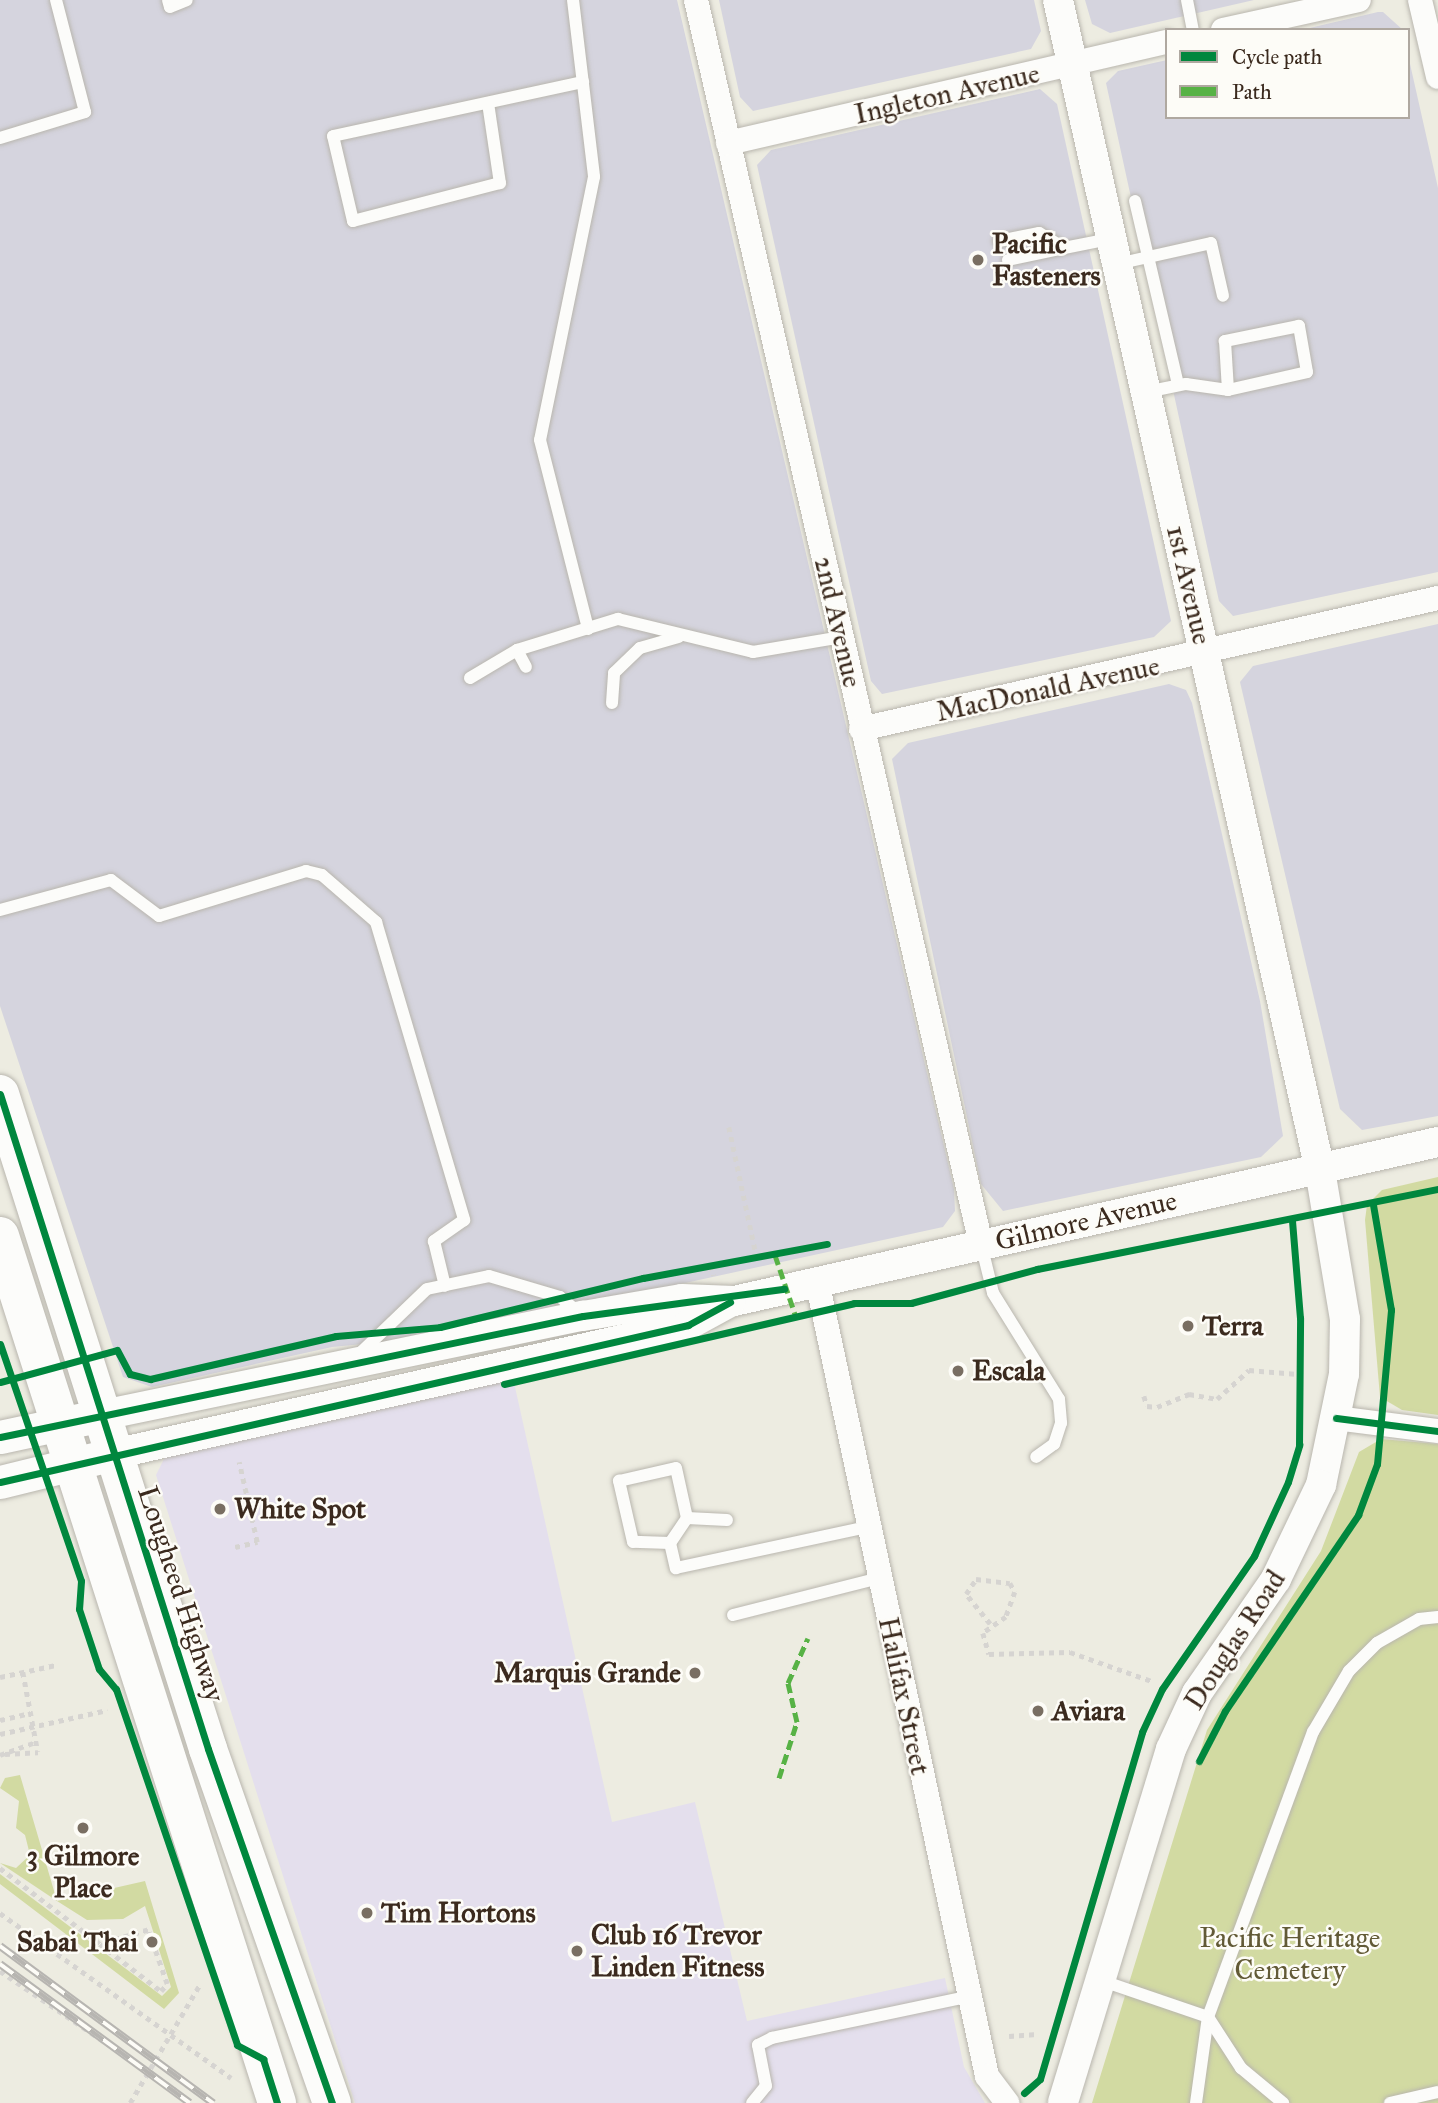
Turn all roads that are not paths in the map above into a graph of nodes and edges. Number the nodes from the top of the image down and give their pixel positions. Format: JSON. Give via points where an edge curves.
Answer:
{"nodes":[{"id":1,"x":56,"y":0,"type":"edge"},
{"id":2,"x":168,"y":0,"type":"edge"},
{"id":3,"x":187,"y":0,"type":"edge"},
{"id":4,"x":573,"y":0,"type":"edge"},
{"id":5,"x":696,"y":0,"type":"edge"},
{"id":6,"x":1058,"y":0,"type":"edge"},
{"id":7,"x":1187,"y":0,"type":"edge"},
{"id":8,"x":1359,"y":0,"type":"edge"},
{"id":9,"x":1420,"y":0,"type":"edge"},
{"id":10,"x":1193,"y":28,"type":"edge"},
{"id":11,"x":1232,"y":28,"type":"edge"},
{"id":12,"x":1165,"y":42,"type":"edge"},
{"id":13,"x":1072,"y":64,"type":"junction"},
{"id":14,"x":1438,"y":77,"type":"edge"},
{"id":15,"x":583,"y":82,"type":"junction"},
{"id":16,"x":488,"y":103,"type":"junction"},
{"id":17,"x":0,"y":138,"type":"edge"},
{"id":18,"x":728,"y":143,"type":"junction"},
{"id":19,"x":1135,"y":201,"type":"dead end"},
{"id":20,"x":999,"y":241,"type":"dead end"},
{"id":21,"x":1064,"y":248,"type":"junction"},
{"id":22,"x":1114,"y":251,"type":"junction"},
{"id":23,"x":1147,"y":257,"type":"junction"},
{"id":24,"x":1008,"y":260,"type":"dead end"},
{"id":25,"x":1223,"y":296,"type":"dead end"},
{"id":26,"x":1178,"y":385,"type":"junction"},
{"id":27,"x":1228,"y":390,"type":"junction"},
{"id":28,"x":1146,"y":392,"type":"junction"},
{"id":29,"x":1438,"y":598,"type":"edge"},
{"id":30,"x":588,"y":629,"type":"junction"},
{"id":31,"x":678,"y":637,"type":"junction"},
{"id":32,"x":842,"y":637,"type":"junction"},
{"id":33,"x":517,"y":650,"type":"junction"},
{"id":34,"x":1205,"y":654,"type":"junction"},
{"id":35,"x":526,"y":667,"type":"dead end"},
{"id":36,"x":470,"y":678,"type":"dead end"},
{"id":37,"x":612,"y":703,"type":"dead end"},
{"id":38,"x":861,"y":729,"type":"junction"},
{"id":39,"x":0,"y":911,"type":"edge"},
{"id":40,"x":0,"y":1094,"type":"edge"},
{"id":41,"x":1438,"y":1142,"type":"edge"},
{"id":42,"x":1320,"y":1170,"type":"junction"},
{"id":43,"x":0,"y":1236,"type":"edge"},
{"id":44,"x":981,"y":1244,"type":"junction"},
{"id":45,"x":817,"y":1281,"type":"junction"},
{"id":46,"x":445,"y":1286,"type":"junction"},
{"id":47,"x":734,"y":1301,"type":"junction"},
{"id":48,"x":583,"y":1317,"type":"junction"},
{"id":49,"x":352,"y":1361,"type":"junction"},
{"id":50,"x":103,"y":1415,"type":"junction"},
{"id":51,"x":1336,"y":1418,"type":"junction"},
{"id":52,"x":60,"y":1424,"type":"junction"},
{"id":53,"x":1438,"y":1431,"type":"edge"},
{"id":54,"x":0,"y":1437,"type":"edge"},
{"id":55,"x":114,"y":1454,"type":"junction"},
{"id":56,"x":1036,"y":1457,"type":"dead end"},
{"id":57,"x":72,"y":1465,"type":"junction"},
{"id":58,"x":0,"y":1482,"type":"edge"},
{"id":59,"x":687,"y":1518,"type":"junction"},
{"id":60,"x":727,"y":1520,"type":"dead end"},
{"id":61,"x":868,"y":1527,"type":"junction"},
{"id":62,"x":670,"y":1543,"type":"junction"},
{"id":63,"x":879,"y":1578,"type":"junction"},
{"id":64,"x":733,"y":1615,"type":"dead end"},
{"id":65,"x":1438,"y":1617,"type":"edge"},
{"id":66,"x":1100,"y":1980,"type":"junction"},
{"id":67,"x":971,"y":1996,"type":"junction"},
{"id":68,"x":1208,"y":2017,"type":"junction"},
{"id":69,"x":766,"y":2086,"type":"junction"},
{"id":70,"x":1438,"y":2092,"type":"edge"},
{"id":71,"x":277,"y":2103,"type":"edge"},
{"id":72,"x":332,"y":2103,"type":"edge"},
{"id":73,"x":752,"y":2103,"type":"edge"},
{"id":74,"x":769,"y":2103,"type":"edge"},
{"id":75,"x":1007,"y":2103,"type":"edge"},
{"id":76,"x":1063,"y":2103,"type":"edge"},
{"id":77,"x":1196,"y":2103,"type":"edge"},
{"id":78,"x":1283,"y":2103,"type":"edge"},
{"id":79,"x":1390,"y":2103,"type":"edge"}],
"edges":[{"from":1,"to":17,"type":"lane","via":[[85,112]]},
{"from":2,"to":3,"type":"lane","via":[[170,7]]},
{"from":4,"to":15,"type":"lane"},
{"from":5,"to":18,"type":"street","name":"2nd Avenue"},
{"from":6,"to":13,"type":"street","name":"1st Avenue"},
{"from":7,"to":10,"type":"lane"},
{"from":8,"to":11,"type":"street"},
{"from":9,"to":14,"type":"street"},
{"from":12,"to":13,"type":"street","name":"Ingleton Avenue"},
{"from":13,"to":18,"type":"street","name":"Ingleton Avenue"},
{"from":13,"to":22,"type":"street","name":"1st Avenue"},
{"from":15,"to":16,"type":"lane"},
{"from":15,"to":30,"type":"lane","via":[[594,177],[540,440]]},
{"from":16,"to":16,"type":"lane","via":[[333,136],[353,221],[499,183]]},
{"from":18,"to":32,"type":"street","name":"2nd Avenue"},
{"from":19,"to":23,"type":"lane"},
{"from":20,"to":21,"type":"lane","via":[[1039,233]]},
{"from":21,"to":22,"type":"lane"},
{"from":21,"to":24,"type":"lane"},
{"from":22,"to":23,"type":"lane"},
{"from":22,"to":28,"type":"street","name":"1st Avenue"},
{"from":23,"to":25,"type":"lane","via":[[1211,243]]},
{"from":23,"to":26,"type":"lane"},
{"from":26,"to":27,"type":"lane"},
{"from":26,"to":28,"type":"lane"},
{"from":27,"to":27,"type":"lane","via":[[1307,372],[1299,326],[1225,341]]},
{"from":28,"to":34,"type":"street","name":"1st Avenue"},
{"from":29,"to":34,"type":"street","name":"MacDonald Avenue"},
{"from":30,"to":31,"type":"lane","via":[[618,619]]},
{"from":30,"to":33,"type":"lane"},
{"from":31,"to":32,"type":"lane","via":[[753,652]]},
{"from":31,"to":37,"type":"lane","via":[[640,648],[614,673]]},
{"from":32,"to":38,"type":"street","name":"2nd Avenue"},
{"from":33,"to":35,"type":"lane"},
{"from":33,"to":36,"type":"lane"},
{"from":34,"to":38,"type":"street","name":"MacDonald Avenue"},
{"from":34,"to":42,"type":"street","name":"1st Avenue"},
{"from":38,"to":44,"type":"street","name":"2nd Avenue"},
{"from":39,"to":46,"type":"lane","via":[[111,880],[159,916],[306,871],[322,875],[376,922],[464,1220],[434,1241]]},
{"from":40,"to":50,"type":"main road","name":"Lougheed Highway"},
{"from":41,"to":42,"type":"street","name":"Gilmore Avenue"},
{"from":42,"to":44,"type":"street","name":"Gilmore Avenue"},
{"from":42,"to":51,"type":"street","name":"Douglas Road","via":[[1345,1319]]},
{"from":43,"to":52,"type":"main road"},
{"from":44,"to":45,"type":"street","name":"Gilmore Avenue"},
{"from":44,"to":56,"type":"lane","via":[[993,1293],[1059,1399],[1061,1423],[1054,1444]]},
{"from":45,"to":47,"type":"street","name":"Gilmore Avenue"},
{"from":45,"to":61,"type":"street","name":"Halifax Street"},
{"from":46,"to":48,"type":"lane","via":[[489,1276],[560,1297]]},
{"from":46,"to":49,"type":"lane","via":[[427,1290],[400,1310]]},
{"from":47,"to":48,"type":"street","name":"Gilmore Avenue","via":[[682,1299]]},
{"from":47,"to":55,"type":"street","name":"Gilmore Avenue","via":[[688,1325]]},
{"from":48,"to":49,"type":"street","name":"Gilmore Avenue"},
{"from":49,"to":50,"type":"street","name":"Gilmore Avenue"},
{"from":50,"to":52,"type":"main road","name":"Gilmore Avenue"},
{"from":50,"to":55,"type":"main road","name":"Lougheed Highway"},
{"from":51,"to":53,"type":"street"},
{"from":51,"to":66,"type":"street","name":"Douglas Road","via":[[1301,1533],[1197,1693],[1171,1749]]},
{"from":52,"to":54,"type":"main road","name":"Gilmore Avenue"},
{"from":52,"to":57,"type":"main road"},
{"from":55,"to":57,"type":"main road","name":"Gilmore Avenue"},
{"from":55,"to":72,"type":"main road","name":"Lougheed Highway"},
{"from":57,"to":58,"type":"main road","name":"Gilmore Avenue"},
{"from":57,"to":71,"type":"main road"},
{"from":59,"to":60,"type":"lane"},
{"from":59,"to":62,"type":"lane"},
{"from":59,"to":62,"type":"lane","via":[[676,1468],[619,1482],[634,1542]]},
{"from":61,"to":62,"type":"lane","via":[[676,1568]]},
{"from":61,"to":63,"type":"street","name":"Halifax Street"},
{"from":63,"to":64,"type":"lane"},
{"from":63,"to":67,"type":"street","name":"Halifax Street"},
{"from":65,"to":68,"type":"lane","via":[[1419,1619],[1377,1643],[1349,1671],[1312,1732]]},
{"from":66,"to":68,"type":"lane"},
{"from":66,"to":76,"type":"street","name":"Douglas Road"},
{"from":67,"to":69,"type":"lane","via":[[772,2038],[758,2045]]},
{"from":67,"to":75,"type":"street","name":"Halifax Street","via":[[987,2076]]},
{"from":68,"to":77,"type":"lane"},
{"from":68,"to":78,"type":"lane","via":[[1241,2068]]},
{"from":69,"to":73,"type":"lane"},
{"from":69,"to":74,"type":"lane"},
{"from":70,"to":79,"type":"lane"}]}
